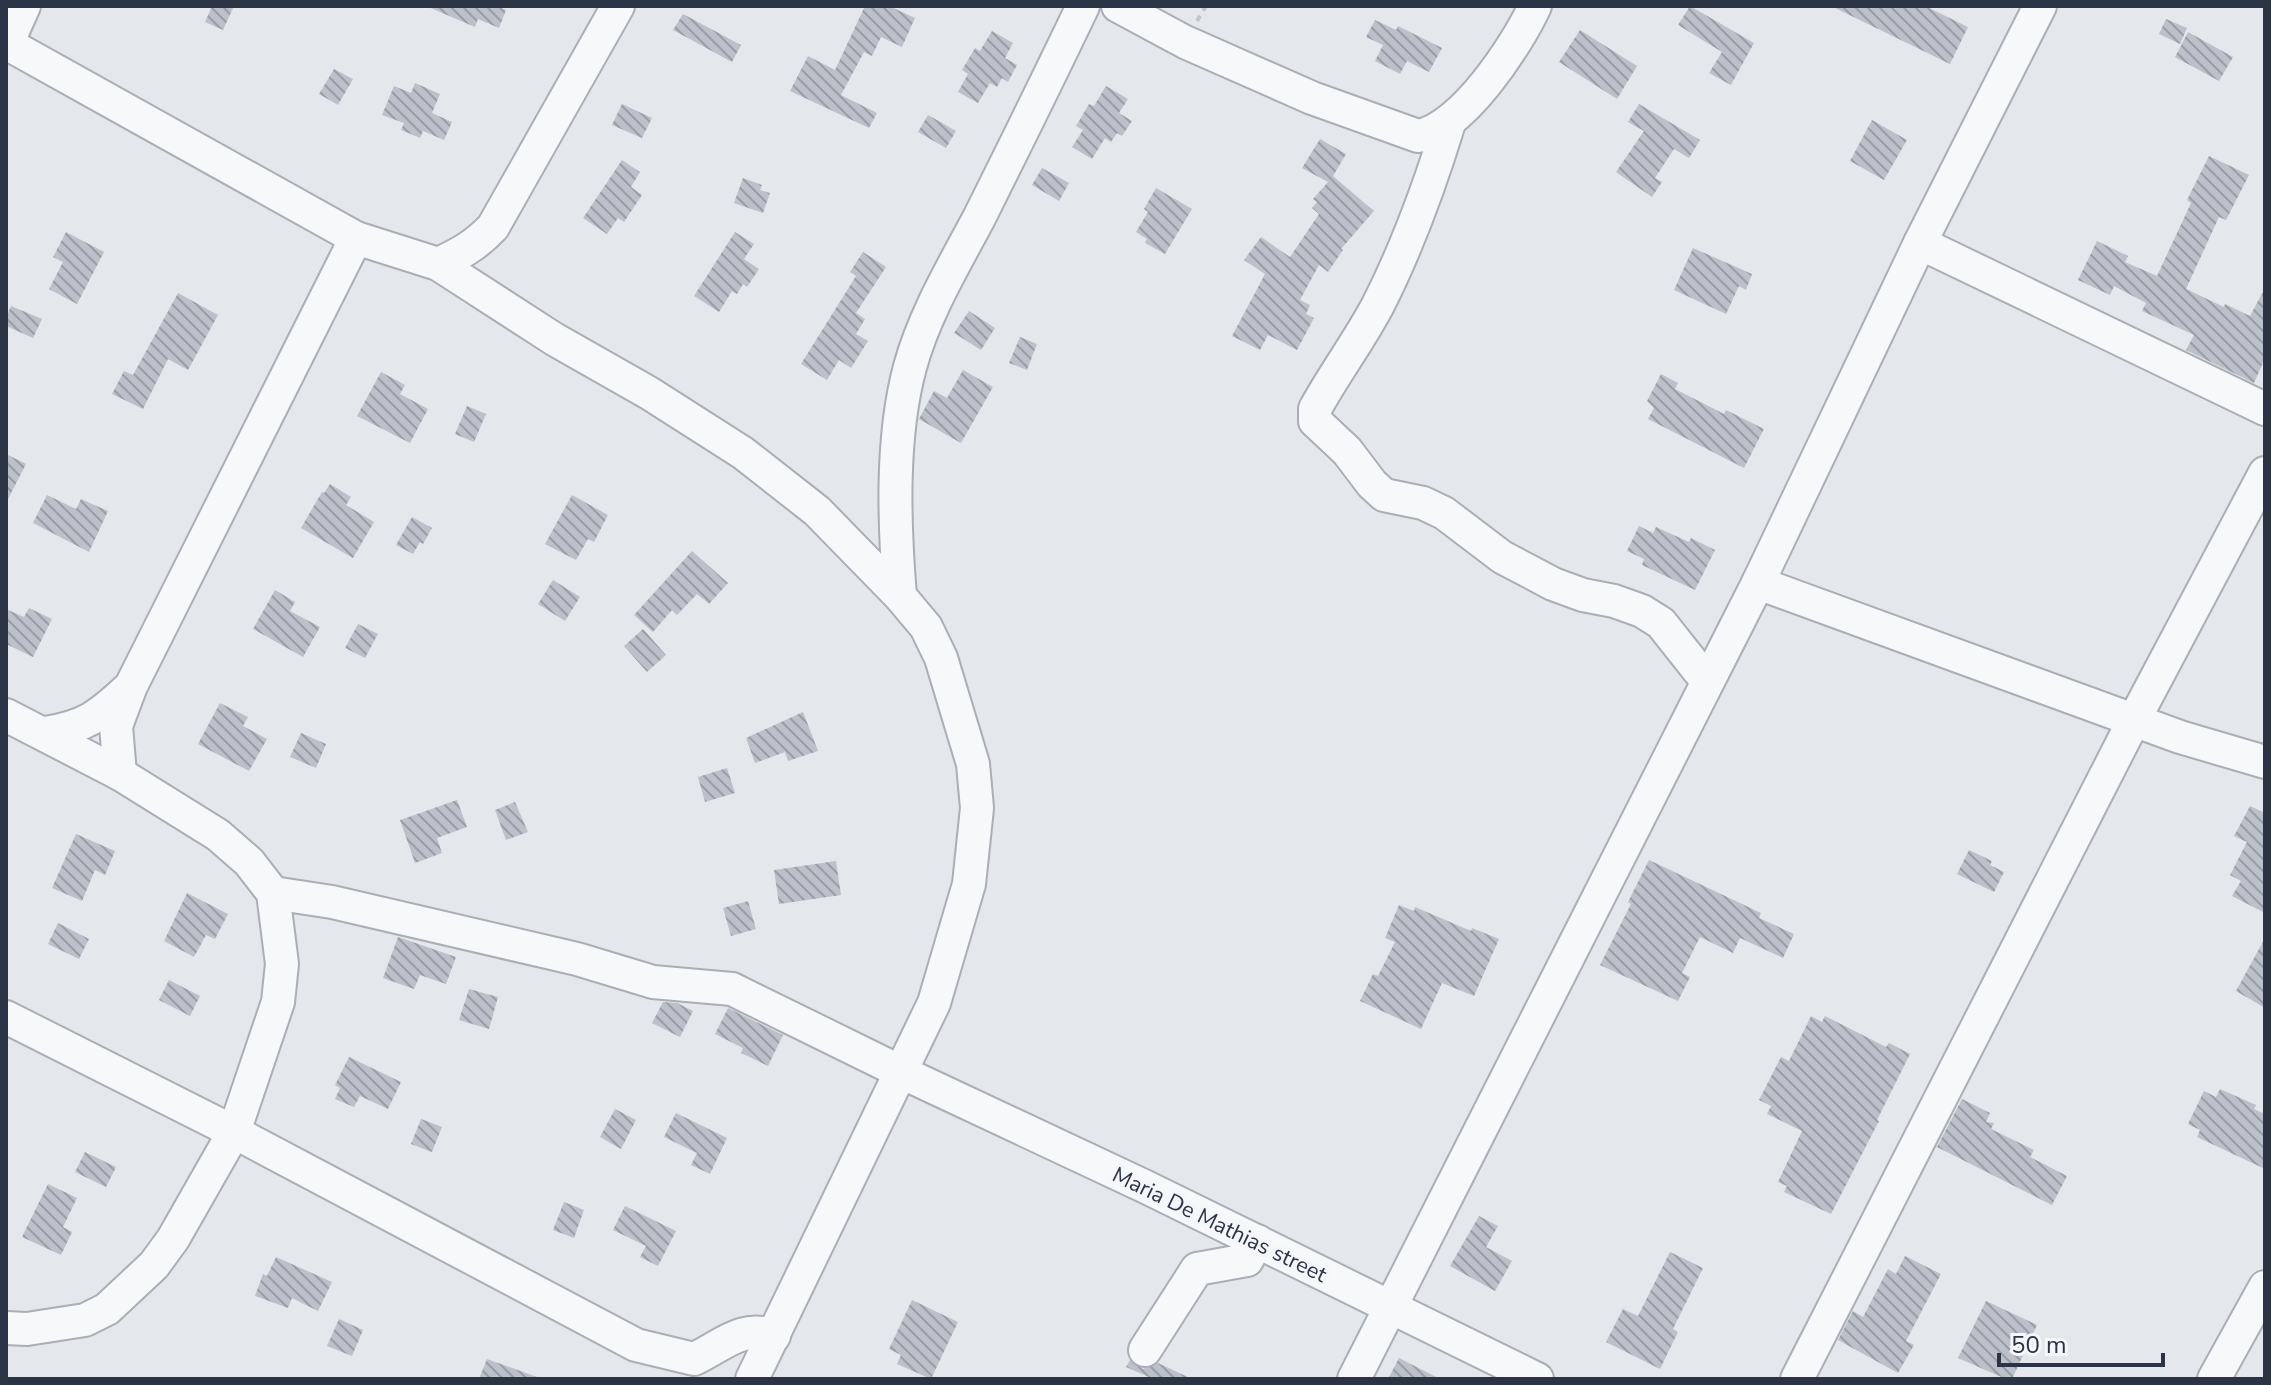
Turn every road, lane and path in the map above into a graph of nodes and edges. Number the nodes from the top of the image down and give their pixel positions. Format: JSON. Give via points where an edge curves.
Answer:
{"nodes":[{"id":1,"x":24,"y":6,"type":"edge"},
{"id":2,"x":618,"y":6,"type":"edge"},
{"id":3,"x":1083,"y":6,"type":"edge"},
{"id":4,"x":1118,"y":6,"type":"edge"},
{"id":5,"x":1535,"y":6,"type":"edge"},
{"id":6,"x":2040,"y":6,"type":"edge"},
{"id":7,"x":6,"y":44,"type":"edge"},
{"id":8,"x":1449,"y":123,"type":"junction"},
{"id":9,"x":356,"y":238,"type":"junction"},
{"id":10,"x":1920,"y":243,"type":"junction"},
{"id":11,"x":438,"y":264,"type":"junction"},
{"id":12,"x":2265,"y":409,"type":"edge"},
{"id":13,"x":2265,"y":473,"type":"edge"},
{"id":14,"x":1758,"y":583,"type":"junction"},
{"id":15,"x":900,"y":596,"type":"junction"},
{"id":16,"x":1707,"y":681,"type":"junction"},
{"id":17,"x":131,"y":686,"type":"junction"},
{"id":18,"x":6,"y":715,"type":"edge"},
{"id":19,"x":2134,"y":720,"type":"junction"},
{"id":20,"x":45,"y":733,"type":"junction"},
{"id":21,"x":2265,"y":762,"type":"edge"},
{"id":22,"x":120,"y":774,"type":"junction"},
{"id":23,"x":273,"y":893,"type":"junction"},
{"id":24,"x":6,"y":1017,"type":"edge"},
{"id":25,"x":901,"y":1072,"type":"junction"},
{"id":26,"x":234,"y":1132,"type":"junction"},
{"id":27,"x":1257,"y":1241,"type":"junction"},
{"id":28,"x":2265,"y":1287,"type":"edge"},
{"id":29,"x":1391,"y":1307,"type":"junction"},
{"id":30,"x":6,"y":1328,"type":"edge"},
{"id":31,"x":774,"y":1336,"type":"junction"},
{"id":32,"x":1145,"y":1350,"type":"dead end"},
{"id":33,"x":752,"y":1379,"type":"edge"},
{"id":34,"x":1354,"y":1379,"type":"edge"},
{"id":35,"x":1537,"y":1379,"type":"edge"},
{"id":36,"x":1797,"y":1379,"type":"edge"},
{"id":37,"x":2214,"y":1379,"type":"edge"}],
"edges":[{"from":1,"to":7,"type":"street"},
{"from":2,"to":11,"type":"street","via":[[493,227],[465,252]]},
{"from":3,"to":15,"type":"street","via":[[911,364],[902,404],[897,479]]},
{"from":4,"to":8,"type":"street","via":[[1185,42],[1398,131],[1418,136]]},
{"from":5,"to":8,"type":"street","via":[[1521,37]]},
{"from":6,"to":10,"type":"street"},
{"from":7,"to":9,"type":"street"},
{"from":8,"to":16,"type":"street","via":[[1404,252],[1315,409],[1315,421],[1384,495],[1444,513],[1502,557],[1553,584],[1642,611],[1661,623]]},
{"from":9,"to":11,"type":"street"},
{"from":9,"to":17,"type":"street"},
{"from":10,"to":12,"type":"street"},
{"from":10,"to":14,"type":"street"},
{"from":11,"to":15,"type":"street","via":[[743,453],[817,511]]},
{"from":13,"to":19,"type":"street"},
{"from":14,"to":16,"type":"street"},
{"from":14,"to":19,"type":"street"},
{"from":15,"to":25,"type":"street","via":[[926,627],[941,658],[973,764],[977,808],[969,884],[934,1003]]},
{"from":16,"to":29,"type":"street"},
{"from":17,"to":20,"type":"street","via":[[90,721]]},
{"from":17,"to":22,"type":"street","via":[[116,726]]},
{"from":18,"to":20,"type":"street"},
{"from":19,"to":21,"type":"street"},
{"from":19,"to":36,"type":"street"},
{"from":20,"to":22,"type":"street"},
{"from":22,"to":23,"type":"street","via":[[218,835]]},
{"from":23,"to":25,"type":"street","name":"Maria De Mathias street","via":[[577,959],[653,982],[732,989]]},
{"from":23,"to":26,"type":"street","via":[[282,964],[278,1002]]},
{"from":24,"to":26,"type":"street"},
{"from":25,"to":27,"type":"street","name":"Maria De Mathias street"},
{"from":25,"to":31,"type":"street"},
{"from":26,"to":30,"type":"street","via":[[173,1239],[154,1265],[107,1309],[85,1320]]},
{"from":26,"to":31,"type":"street","via":[[636,1345],[694,1359],[743,1332],[759,1330]]},
{"from":27,"to":29,"type":"street","name":"Maria De Mathias street"},
{"from":27,"to":32,"type":"street","via":[[1247,1260],[1197,1269]]},
{"from":28,"to":37,"type":"street"},
{"from":29,"to":34,"type":"street"},
{"from":29,"to":35,"type":"street","name":"Maria De Mathias street"},
{"from":31,"to":33,"type":"street"}]}
